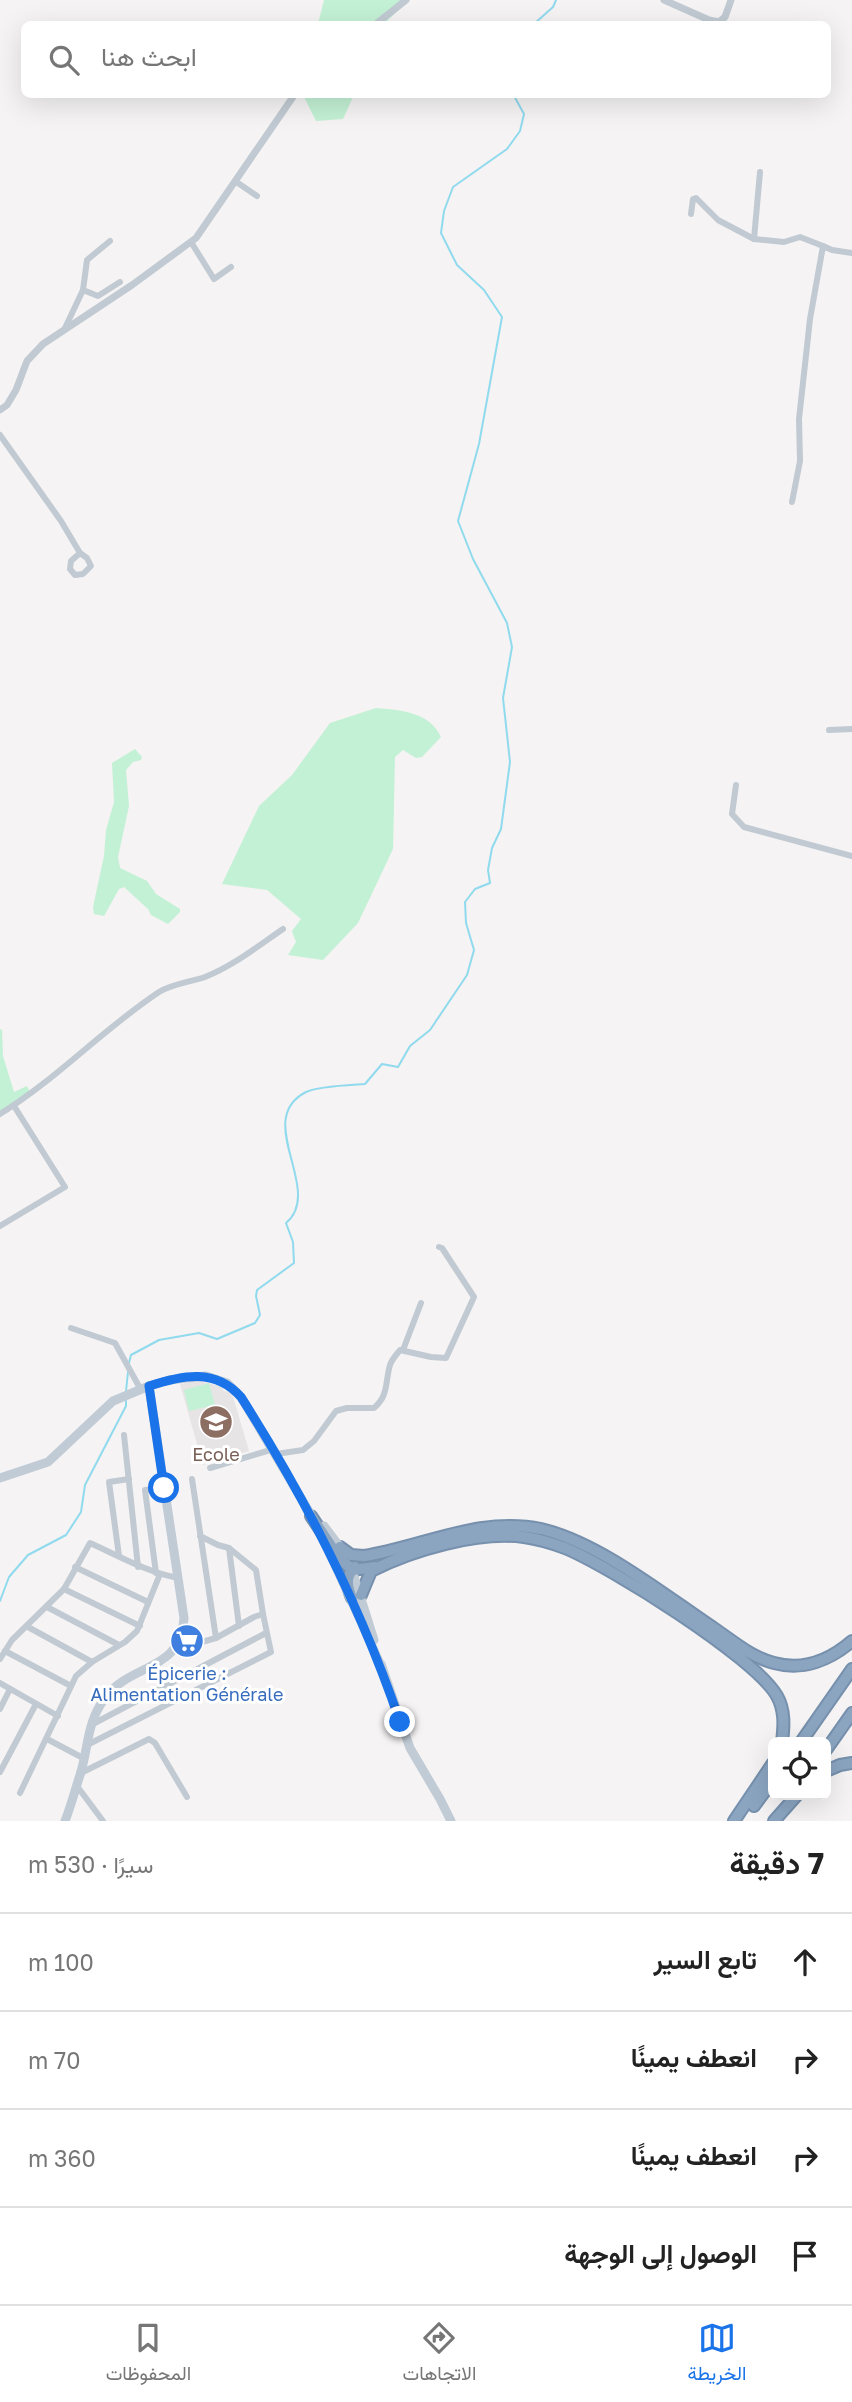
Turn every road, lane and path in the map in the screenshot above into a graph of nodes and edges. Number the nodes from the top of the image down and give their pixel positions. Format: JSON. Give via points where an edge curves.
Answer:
{"nodes":[{"id":1,"x":406,"y":0,"type":"edge"},
{"id":2,"x":664,"y":0,"type":"edge"},
{"id":3,"x":732,"y":0,"type":"edge"},
{"id":4,"x":380,"y":21,"type":"edge"},
{"id":5,"x":714,"y":21,"type":"edge"},
{"id":6,"x":720,"y":21,"type":"edge"},
{"id":7,"x":292,"y":98,"type":"edge"},
{"id":8,"x":760,"y":172,"type":"dead end"},
{"id":9,"x":235,"y":181,"type":"junction"},
{"id":10,"x":257,"y":196,"type":"dead end"},
{"id":11,"x":691,"y":214,"type":"dead end"},
{"id":12,"x":754,"y":239,"type":"junction"},
{"id":13,"x":110,"y":241,"type":"dead end"},
{"id":14,"x":191,"y":242,"type":"junction"},
{"id":15,"x":823,"y":246,"type":"junction"},
{"id":16,"x":852,"y":253,"type":"edge"},
{"id":17,"x":231,"y":267,"type":"dead end"},
{"id":18,"x":120,"y":282,"type":"dead end"},
{"id":19,"x":83,"y":290,"type":"junction"},
{"id":20,"x":65,"y":328,"type":"junction"},
{"id":21,"x":0,"y":410,"type":"edge"},
{"id":22,"x":0,"y":435,"type":"edge"},
{"id":23,"x":792,"y":502,"type":"dead end"},
{"id":24,"x":80,"y":553,"type":"dead end"},
{"id":25,"x":852,"y":729,"type":"edge"},
{"id":26,"x":830,"y":730,"type":"dead end"},
{"id":27,"x":736,"y":785,"type":"dead end"},
{"id":28,"x":852,"y":856,"type":"edge"},
{"id":29,"x":283,"y":929,"type":"dead end"},
{"id":30,"x":14,"y":1106,"type":"junction"},
{"id":31,"x":0,"y":1114,"type":"edge"},
{"id":32,"x":0,"y":1226,"type":"edge"},
{"id":33,"x":439,"y":1247,"type":"dead end"},
{"id":34,"x":421,"y":1303,"type":"dead end"},
{"id":35,"x":71,"y":1328,"type":"dead end"},
{"id":36,"x":403,"y":1350,"type":"junction"},
{"id":37,"x":141,"y":1390,"type":"junction"},
{"id":38,"x":124,"y":1435,"type":"dead end"},
{"id":39,"x":275,"y":1451,"type":"junction"},
{"id":40,"x":209,"y":1468,"type":"dead end"},
{"id":41,"x":0,"y":1478,"type":"edge"},
{"id":42,"x":129,"y":1479,"type":"junction"},
{"id":43,"x":192,"y":1479,"type":"dead end"},
{"id":44,"x":164,"y":1488,"type":"junction"},
{"id":45,"x":302,"y":1497,"type":"junction"},
{"id":46,"x":311,"y":1516,"type":"junction"},
{"id":47,"x":200,"y":1536,"type":"junction"},
{"id":48,"x":340,"y":1547,"type":"junction"},
{"id":49,"x":229,"y":1548,"type":"junction"},
{"id":50,"x":375,"y":1554,"type":"junction"},
{"id":51,"x":119,"y":1556,"type":"junction"},
{"id":52,"x":385,"y":1563,"type":"junction"},
{"id":53,"x":75,"y":1566,"type":"junction"},
{"id":54,"x":138,"y":1567,"type":"junction"},
{"id":55,"x":352,"y":1570,"type":"junction"},
{"id":56,"x":158,"y":1574,"type":"junction"},
{"id":57,"x":178,"y":1578,"type":"junction"},
{"id":58,"x":64,"y":1589,"type":"junction"},
{"id":59,"x":356,"y":1596,"type":"junction"},
{"id":60,"x":148,"y":1602,"type":"junction"},
{"id":61,"x":47,"y":1607,"type":"junction"},
{"id":62,"x":263,"y":1614,"type":"junction"},
{"id":63,"x":140,"y":1626,"type":"junction"},
{"id":64,"x":239,"y":1626,"type":"junction"},
{"id":65,"x":28,"y":1627,"type":"junction"},
{"id":66,"x":267,"y":1633,"type":"junction"},
{"id":67,"x":216,"y":1637,"type":"junction"},
{"id":68,"x":852,"y":1641,"type":"edge"},
{"id":69,"x":119,"y":1645,"type":"junction"},
{"id":70,"x":173,"y":1650,"type":"junction"},
{"id":71,"x":5,"y":1651,"type":"junction"},
{"id":72,"x":0,"y":1659,"type":"edge"},
{"id":73,"x":92,"y":1662,"type":"junction"},
{"id":74,"x":852,"y":1670,"type":"edge"},
{"id":75,"x":0,"y":1683,"type":"edge"},
{"id":76,"x":71,"y":1686,"type":"junction"},
{"id":77,"x":10,"y":1689,"type":"junction"},
{"id":78,"x":36,"y":1704,"type":"junction"},
{"id":79,"x":0,"y":1709,"type":"edge"},
{"id":80,"x":852,"y":1713,"type":"edge"},
{"id":81,"x":58,"y":1716,"type":"junction"},
{"id":82,"x":90,"y":1726,"type":"junction"},
{"id":83,"x":782,"y":1737,"type":"edge"},
{"id":84,"x":805,"y":1737,"type":"edge"},
{"id":85,"x":47,"y":1739,"type":"junction"},
{"id":86,"x":831,"y":1743,"type":"edge"},
{"id":87,"x":85,"y":1746,"type":"junction"},
{"id":88,"x":83,"y":1758,"type":"junction"},
{"id":89,"x":852,"y":1763,"type":"edge"},
{"id":90,"x":831,"y":1769,"type":"edge"},
{"id":91,"x":768,"y":1770,"type":"edge"},
{"id":92,"x":0,"y":1772,"type":"edge"},
{"id":93,"x":81,"y":1773,"type":"junction"},
{"id":94,"x":76,"y":1785,"type":"junction"},
{"id":95,"x":768,"y":1786,"type":"edge"},
{"id":96,"x":20,"y":1793,"type":"dead end"},
{"id":97,"x":187,"y":1797,"type":"dead end"},
{"id":98,"x":786,"y":1800,"type":"edge"},
{"id":99,"x":793,"y":1800,"type":"edge"},
{"id":100,"x":65,"y":1821,"type":"edge"},
{"id":101,"x":103,"y":1821,"type":"edge"},
{"id":102,"x":451,"y":1821,"type":"edge"},
{"id":103,"x":734,"y":1821,"type":"edge"},
{"id":104,"x":741,"y":1821,"type":"edge"},
{"id":105,"x":768,"y":1821,"type":"edge"},
{"id":106,"x":774,"y":1821,"type":"edge"}],
"edges":[{"from":1,"to":4,"type":"street"},
{"from":2,"to":5,"type":"street"},
{"from":3,"to":6,"type":"street"},
{"from":7,"to":9,"type":"street"},
{"from":8,"to":12,"type":"street"},
{"from":9,"to":10,"type":"street"},
{"from":9,"to":14,"type":"street"},
{"from":11,"to":12,"type":"street","via":[[693,199],[698,199],[718,220]]},
{"from":12,"to":15,"type":"street","via":[[784,242],[800,237]]},
{"from":13,"to":19,"type":"street","via":[[86,260]]},
{"from":14,"to":17,"type":"street","via":[[214,279]]},
{"from":14,"to":20,"type":"street"},
{"from":15,"to":16,"type":"street"},
{"from":15,"to":23,"type":"street","via":[[810,319],[799,419],[800,461]]},
{"from":18,"to":19,"type":"street","via":[[99,296]]},
{"from":19,"to":20,"type":"street"},
{"from":20,"to":21,"type":"street","via":[[27,362],[12,397]]},
{"from":22,"to":24,"type":"street"},
{"from":25,"to":26,"type":"street"},
{"from":27,"to":28,"type":"street","via":[[732,814],[744,827]]},
{"from":29,"to":30,"type":"street","via":[[206,976],[161,990]]},
{"from":30,"to":31,"type":"street"},
{"from":30,"to":32,"type":"street","via":[[65,1187]]},
{"from":33,"to":36,"type":"street","via":[[474,1297],[446,1358]]},
{"from":34,"to":36,"type":"street"},
{"from":35,"to":37,"type":"street","via":[[115,1342]]},
{"from":36,"to":39,"type":"street","via":[[391,1363],[387,1388],[374,1408],[336,1411],[303,1450]]},
{"from":37,"to":39,"type":"main road","via":[[169,1380],[219,1379],[241,1397]]},
{"from":37,"to":41,"type":"main road","via":[[113,1401],[48,1462]]},
{"from":37,"to":44,"type":"main road"},
{"from":38,"to":42,"type":"street"},
{"from":39,"to":40,"type":"street"},
{"from":39,"to":45,"type":"main road"},
{"from":42,"to":51,"type":"street","via":[[109,1482]]},
{"from":42,"to":54,"type":"street"},
{"from":43,"to":47,"type":"street"},
{"from":44,"to":56,"type":"street","via":[[145,1490]]},
{"from":44,"to":57,"type":"main road"},
{"from":45,"to":46,"type":"main road"},
{"from":45,"to":48,"type":"main road"},
{"from":46,"to":55,"type":"highway"},
{"from":46,"to":59,"type":"main road"},
{"from":47,"to":49,"type":"street"},
{"from":47,"to":67,"type":"street"},
{"from":48,"to":50,"type":"highway","via":[[351,1555]]},
{"from":48,"to":55,"type":"main road"},
{"from":49,"to":62,"type":"street","via":[[256,1570]]},
{"from":49,"to":64,"type":"street"},
{"from":50,"to":55,"type":"highway"},
{"from":50,"to":68,"type":"highway","via":[[483,1528],[513,1525],[542,1530],[596,1550],[740,1648],[774,1663],[807,1665],[838,1653]]},
{"from":51,"to":53,"type":"street","via":[[90,1543]]},
{"from":51,"to":54,"type":"street"},
{"from":52,"to":55,"type":"highway"},
{"from":52,"to":59,"type":"highway","via":[[371,1571]]},
{"from":52,"to":83,"type":"highway","via":[[491,1536],[537,1539],[565,1548],[647,1594],[759,1674],[782,1706]]},
{"from":53,"to":58,"type":"street"},
{"from":53,"to":60,"type":"street"},
{"from":54,"to":56,"type":"street"},
{"from":55,"to":59,"type":"highway","via":[[346,1585]]},
{"from":56,"to":57,"type":"street"},
{"from":56,"to":60,"type":"street"},
{"from":57,"to":70,"type":"main road","via":[[183,1635]]},
{"from":58,"to":61,"type":"street"},
{"from":58,"to":63,"type":"street"},
{"from":59,"to":102,"type":"main road","via":[[410,1748]]},
{"from":60,"to":63,"type":"street"},
{"from":61,"to":65,"type":"street"},
{"from":61,"to":69,"type":"street"},
{"from":62,"to":64,"type":"street"},
{"from":62,"to":66,"type":"street"},
{"from":63,"to":69,"type":"street"},
{"from":64,"to":67,"type":"street"},
{"from":65,"to":71,"type":"street"},
{"from":65,"to":73,"type":"street"},
{"from":66,"to":82,"type":"street"},
{"from":66,"to":87,"type":"street","via":[[271,1652]]},
{"from":67,"to":70,"type":"street"},
{"from":69,"to":73,"type":"street"},
{"from":70,"to":82,"type":"main road","via":[[122,1681],[105,1697]]},
{"from":71,"to":72,"type":"street"},
{"from":71,"to":76,"type":"street"},
{"from":73,"to":76,"type":"street"},
{"from":74,"to":84,"type":"highway"},
{"from":75,"to":77,"type":"street"},
{"from":76,"to":81,"type":"street"},
{"from":77,"to":78,"type":"street"},
{"from":77,"to":79,"type":"street"},
{"from":78,"to":81,"type":"street"},
{"from":78,"to":92,"type":"street"},
{"from":80,"to":86,"type":"highway"},
{"from":81,"to":85,"type":"street"},
{"from":82,"to":87,"type":"main road"},
{"from":85,"to":88,"type":"street"},
{"from":85,"to":96,"type":"street"},
{"from":87,"to":88,"type":"main road"},
{"from":88,"to":93,"type":"main road"},
{"from":89,"to":90,"type":"highway"},
{"from":91,"to":103,"type":"highway"},
{"from":93,"to":94,"type":"main road"},
{"from":93,"to":97,"type":"street","via":[[149,1739]]},
{"from":94,"to":100,"type":"main road"},
{"from":94,"to":101,"type":"street"},
{"from":95,"to":104,"type":"highway"},
{"from":98,"to":105,"type":"highway"},
{"from":99,"to":106,"type":"highway"}]}
